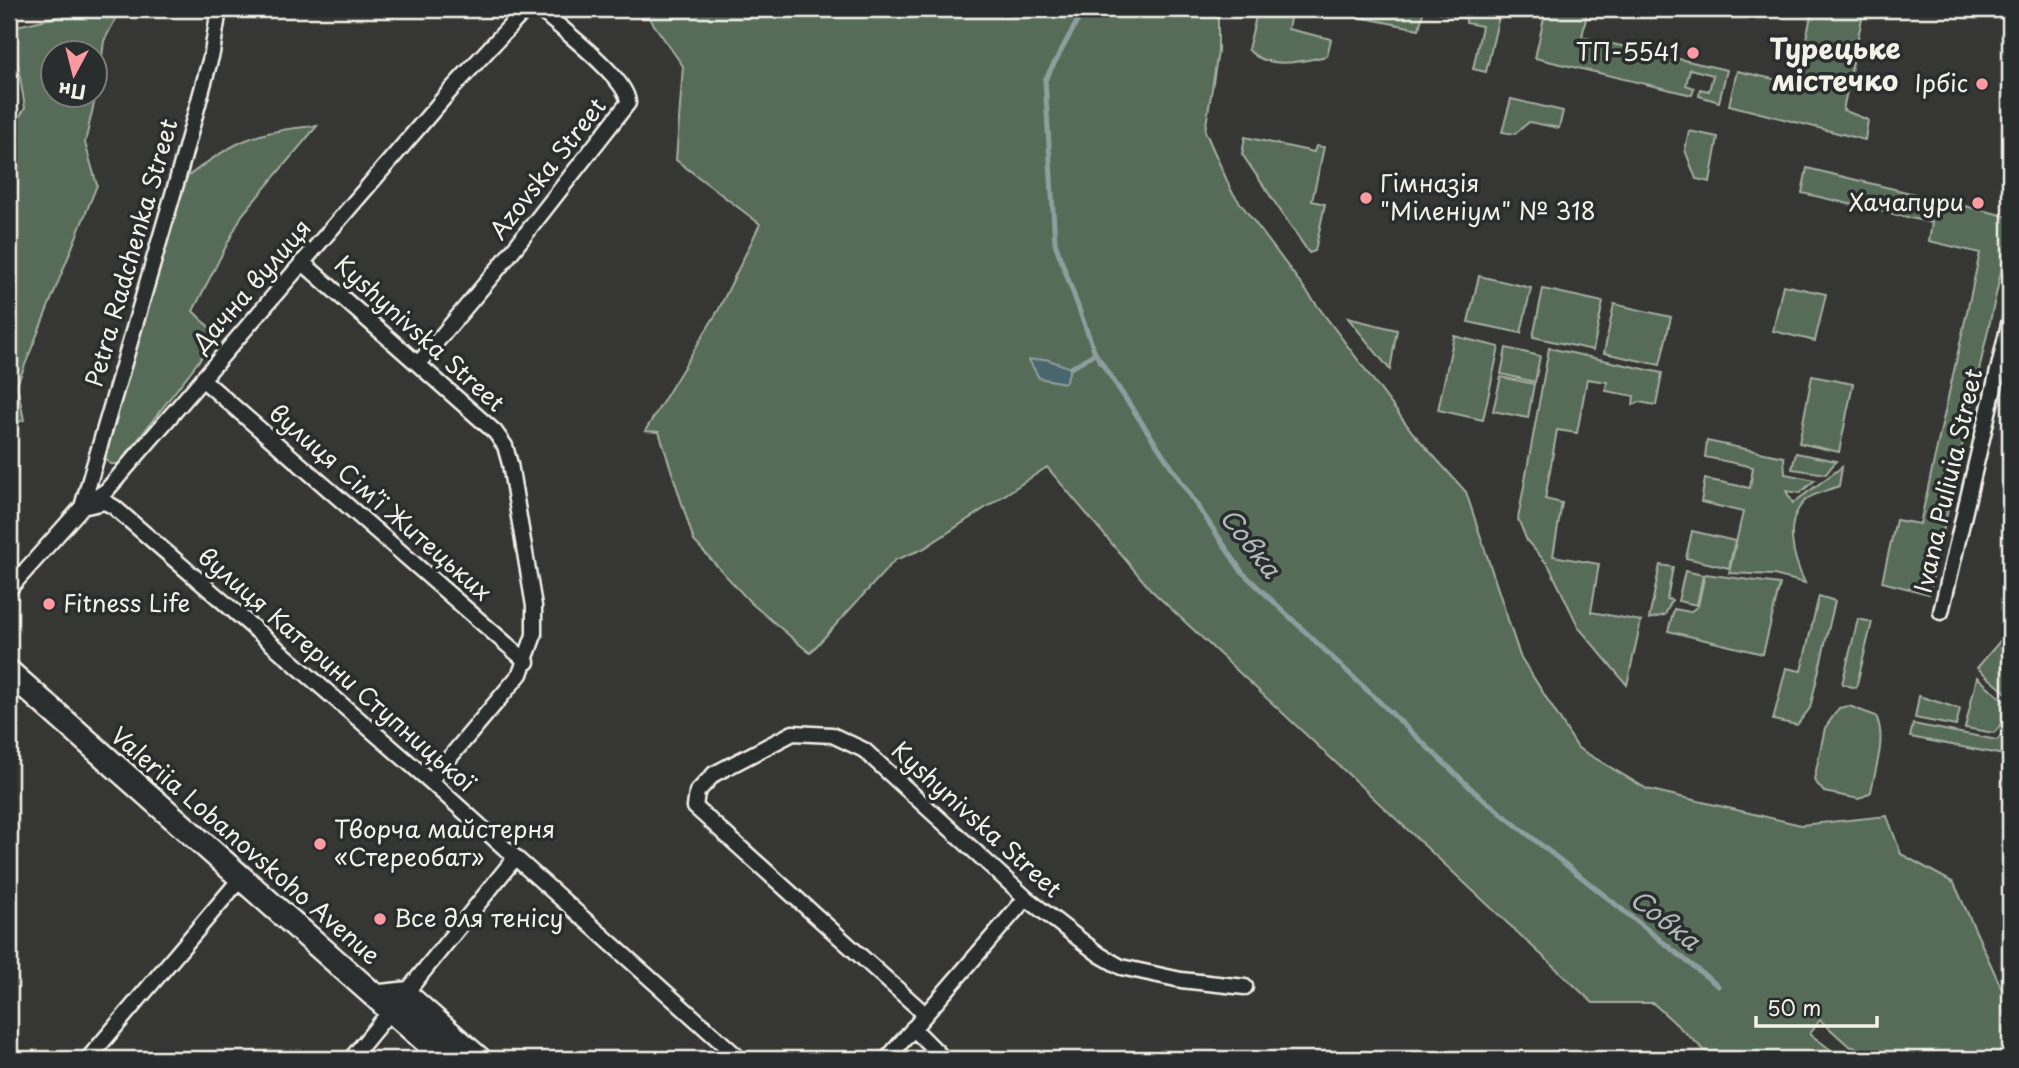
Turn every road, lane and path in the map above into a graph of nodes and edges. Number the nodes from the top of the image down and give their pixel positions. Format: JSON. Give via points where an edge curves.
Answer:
{"nodes":[{"id":1,"x":219,"y":9,"type":"edge"},
{"id":2,"x":526,"y":9,"type":"edge"},
{"id":3,"x":539,"y":9,"type":"edge"},
{"id":4,"x":302,"y":262,"type":"junction"},
{"id":5,"x":2010,"y":320,"type":"edge"},
{"id":6,"x":418,"y":364,"type":"junction"},
{"id":7,"x":202,"y":379,"type":"junction"},
{"id":8,"x":82,"y":507,"type":"junction"},
{"id":9,"x":9,"y":589,"type":"edge"},
{"id":10,"x":1941,"y":612,"type":"dead end"},
{"id":11,"x":527,"y":662,"type":"junction"},
{"id":12,"x":9,"y":672,"type":"edge"},
{"id":13,"x":430,"y":781,"type":"junction"},
{"id":14,"x":515,"y":858,"type":"junction"},
{"id":15,"x":241,"y":878,"type":"junction"},
{"id":16,"x":1026,"y":898,"type":"junction"},
{"id":17,"x":1245,"y":987,"type":"dead end"},
{"id":18,"x":390,"y":1000,"type":"junction"},
{"id":19,"x":925,"y":1014,"type":"junction"},
{"id":20,"x":913,"y":1028,"type":"junction"},
{"id":21,"x":88,"y":1059,"type":"edge"},
{"id":22,"x":351,"y":1059,"type":"edge"},
{"id":23,"x":446,"y":1059,"type":"edge"},
{"id":24,"x":479,"y":1059,"type":"edge"},
{"id":25,"x":740,"y":1059,"type":"edge"},
{"id":26,"x":887,"y":1059,"type":"edge"},
{"id":27,"x":943,"y":1059,"type":"edge"}],
"edges":[{"from":1,"to":8,"type":"street","name":"Petra Radchenka Street","via":[[212,53]]},
{"from":2,"to":4,"type":"street","name":"Дачна вулиця"},
{"from":3,"to":6,"type":"street","name":"Azovska Street","via":[[610,72],[625,90],[628,103]]},
{"from":4,"to":6,"type":"street","name":"Kyshynivska Street"},
{"from":4,"to":7,"type":"street","name":"Дачна вулиця"},
{"from":5,"to":10,"type":"street","name":"Ivana Puliuia Street"},
{"from":6,"to":11,"type":"street","name":"Kyshynivska Street","via":[[505,446],[534,606],[534,635]]},
{"from":7,"to":8,"type":"street","name":"Дачна вулиця","via":[[107,490]]},
{"from":7,"to":11,"type":"street","name":"вулиця Сімʼї Житецьких"},
{"from":8,"to":9,"type":"street","name":"Дачна вулиця"},
{"from":8,"to":13,"type":"street","name":"вулиця Катерини Ступницької","via":[[105,502],[114,507]]},
{"from":11,"to":13,"type":"street","name":"Kyshynivska Street"},
{"from":12,"to":15,"type":"main road","name":"Valeriia Lobanovskoho Avenue"},
{"from":13,"to":14,"type":"street","name":"вулиця Катерини Ступницької"},
{"from":14,"to":18,"type":"street"},
{"from":14,"to":25,"type":"street","name":"вулиця Катерини Ступницької"},
{"from":15,"to":18,"type":"main road","name":"Valeriia Lobanovskoho Avenue"},
{"from":15,"to":21,"type":"street"},
{"from":16,"to":17,"type":"street","name":"Kyshynivska Street","via":[[1121,967]]},
{"from":16,"to":19,"type":"street"},
{"from":16,"to":19,"type":"street","name":"Kyshynivska Street","via":[[864,750],[832,735],[793,733],[714,774],[697,792],[695,807]]},
{"from":18,"to":22,"type":"street"},
{"from":18,"to":23,"type":"main road","name":"Valeriia Lobanovskoho Avenue"},
{"from":18,"to":24,"type":"main road","name":"Valeriia Lobanovskoho Avenue"},
{"from":19,"to":20,"type":"street"},
{"from":20,"to":26,"type":"street"},
{"from":20,"to":27,"type":"street"}]}
